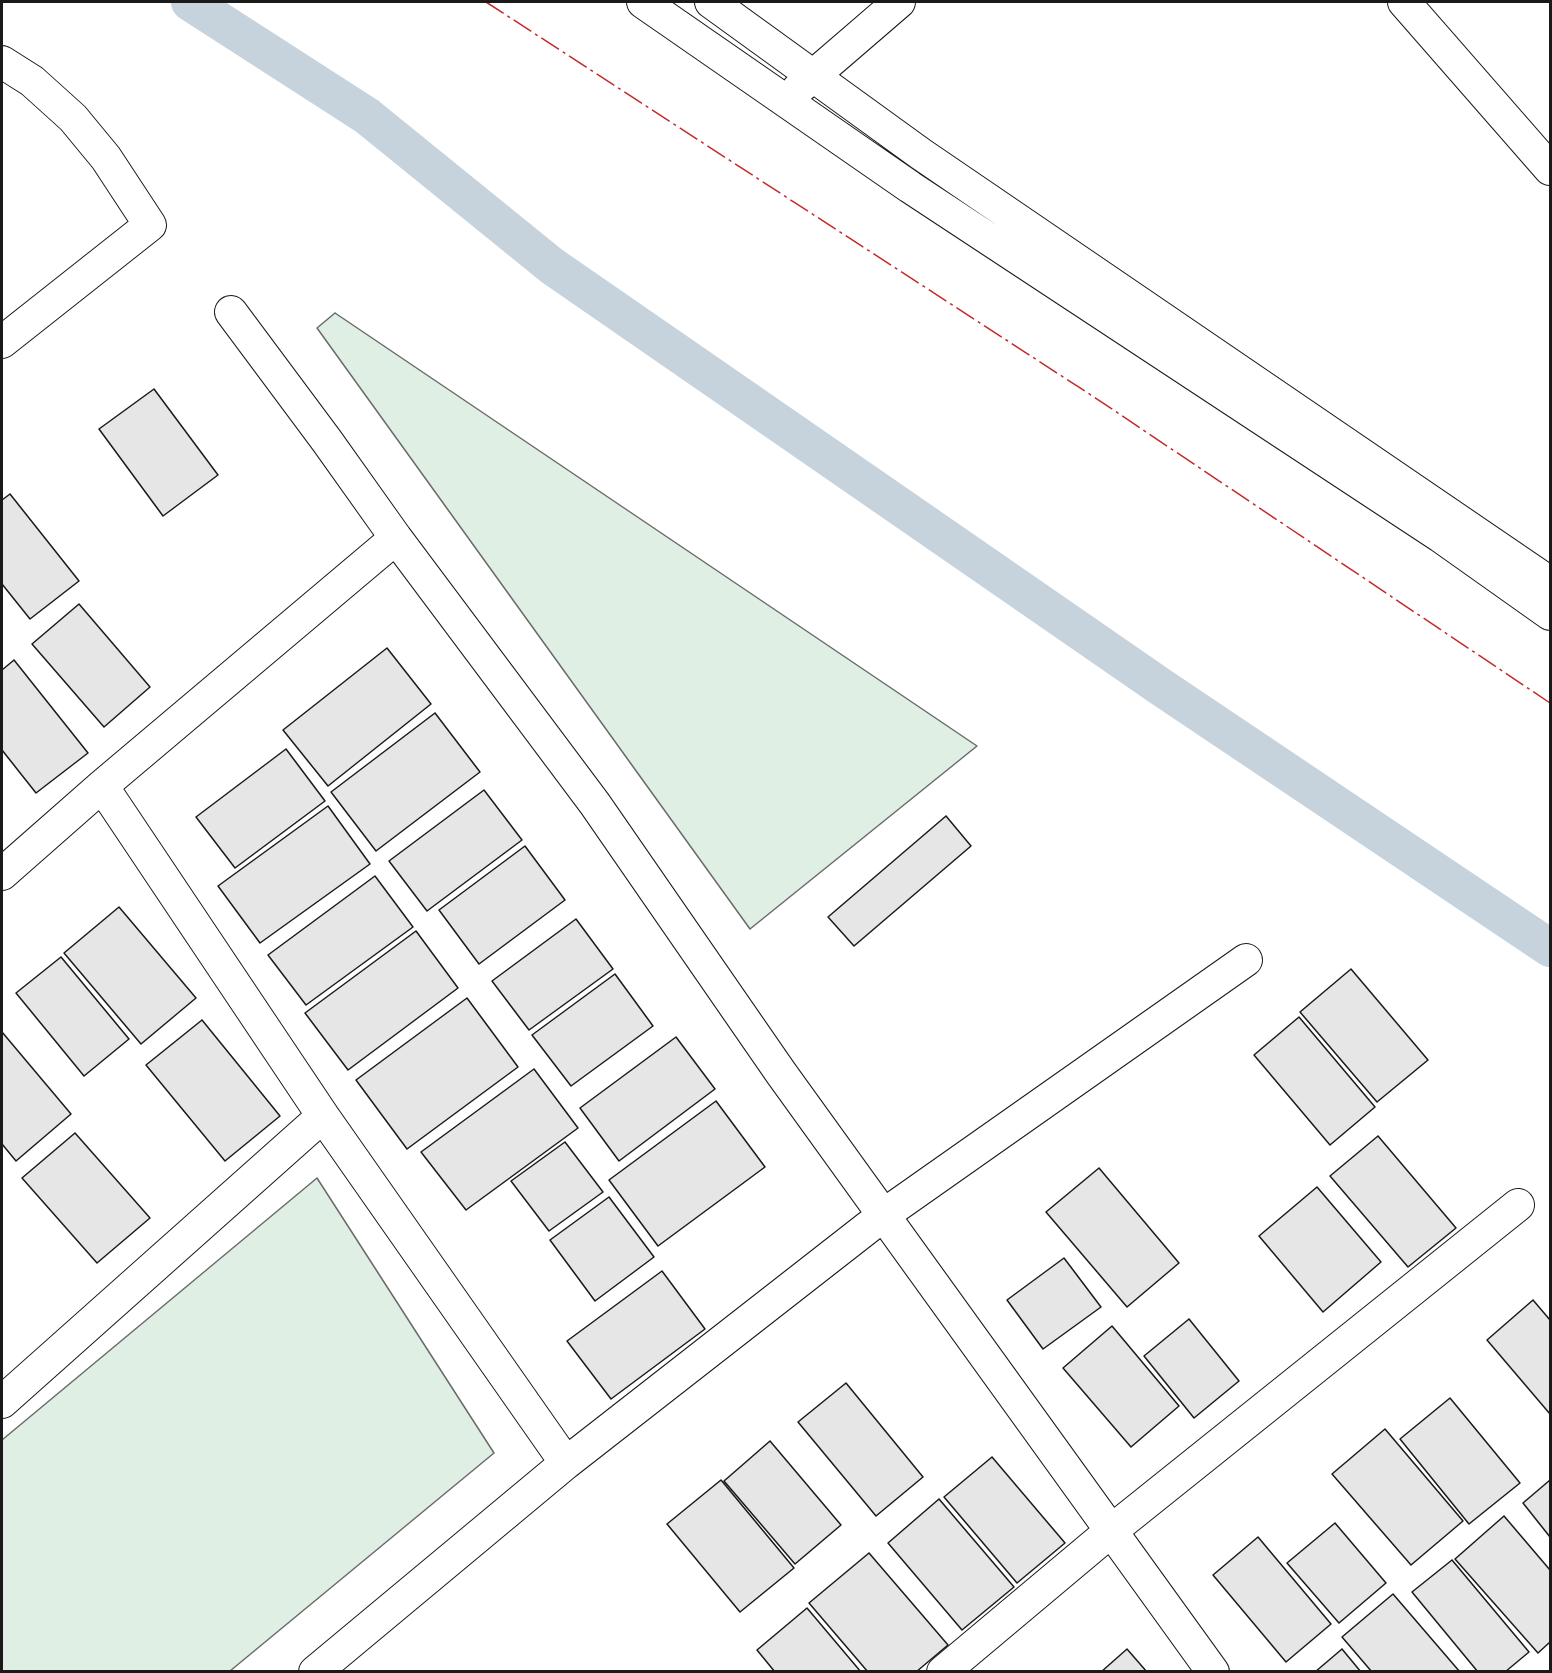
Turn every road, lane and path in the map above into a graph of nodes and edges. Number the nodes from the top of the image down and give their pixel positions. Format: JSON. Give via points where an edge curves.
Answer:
{"nodes":[{"id":1,"x":643,"y":2,"type":"edge"},
{"id":2,"x":711,"y":2,"type":"edge"},
{"id":3,"x":899,"y":2,"type":"edge"},
{"id":4,"x":1404,"y":2,"type":"edge"},
{"id":5,"x":2,"y":62,"type":"edge"},
{"id":6,"x":813,"y":75,"type":"junction"},
{"id":7,"x":786,"y":100,"type":"junction"},
{"id":8,"x":1551,"y":169,"type":"edge"},
{"id":9,"x":231,"y":312,"type":"dead end"},
{"id":10,"x":2,"y":342,"type":"edge"},
{"id":11,"x":396,"y":538,"type":"junction"},
{"id":12,"x":1551,"y":583,"type":"edge"},
{"id":13,"x":1551,"y":614,"type":"edge"},
{"id":14,"x":102,"y":786,"type":"junction"},
{"id":15,"x":2,"y":874,"type":"edge"},
{"id":16,"x":1246,"y":960,"type":"dead end"},
{"id":17,"x":323,"y":1116,"type":"junction"},
{"id":18,"x":1518,"y":1205,"type":"dead end"},
{"id":19,"x":885,"y":1214,"type":"junction"},
{"id":20,"x":2,"y":1402,"type":"edge"},
{"id":21,"x":566,"y":1463,"type":"junction"},
{"id":22,"x":1111,"y":1531,"type":"junction"},
{"id":23,"x":315,"y":1671,"type":"edge"},
{"id":24,"x":943,"y":1671,"type":"edge"},
{"id":25,"x":1213,"y":1671,"type":"edge"}],
"edges":[{"from":1,"to":7,"type":"street"},
{"from":2,"to":6,"type":"street"},
{"from":3,"to":6,"type":"street"},
{"from":4,"to":8,"type":"street"},
{"from":5,"to":10,"type":"street","via":[[32,81],[73,118],[150,225]]},
{"from":6,"to":7,"type":"street"},
{"from":6,"to":12,"type":"street","via":[[921,154]]},
{"from":7,"to":13,"type":"street","via":[[910,187]]},
{"from":9,"to":11,"type":"street"},
{"from":11,"to":14,"type":"street"},
{"from":11,"to":19,"type":"street","via":[[595,804]]},
{"from":14,"to":15,"type":"street"},
{"from":14,"to":17,"type":"street"},
{"from":16,"to":19,"type":"street"},
{"from":17,"to":20,"type":"street"},
{"from":17,"to":21,"type":"street"},
{"from":18,"to":22,"type":"street"},
{"from":19,"to":21,"type":"street"},
{"from":19,"to":22,"type":"street"},
{"from":21,"to":23,"type":"street"},
{"from":22,"to":24,"type":"street"},
{"from":22,"to":25,"type":"street"}]}
